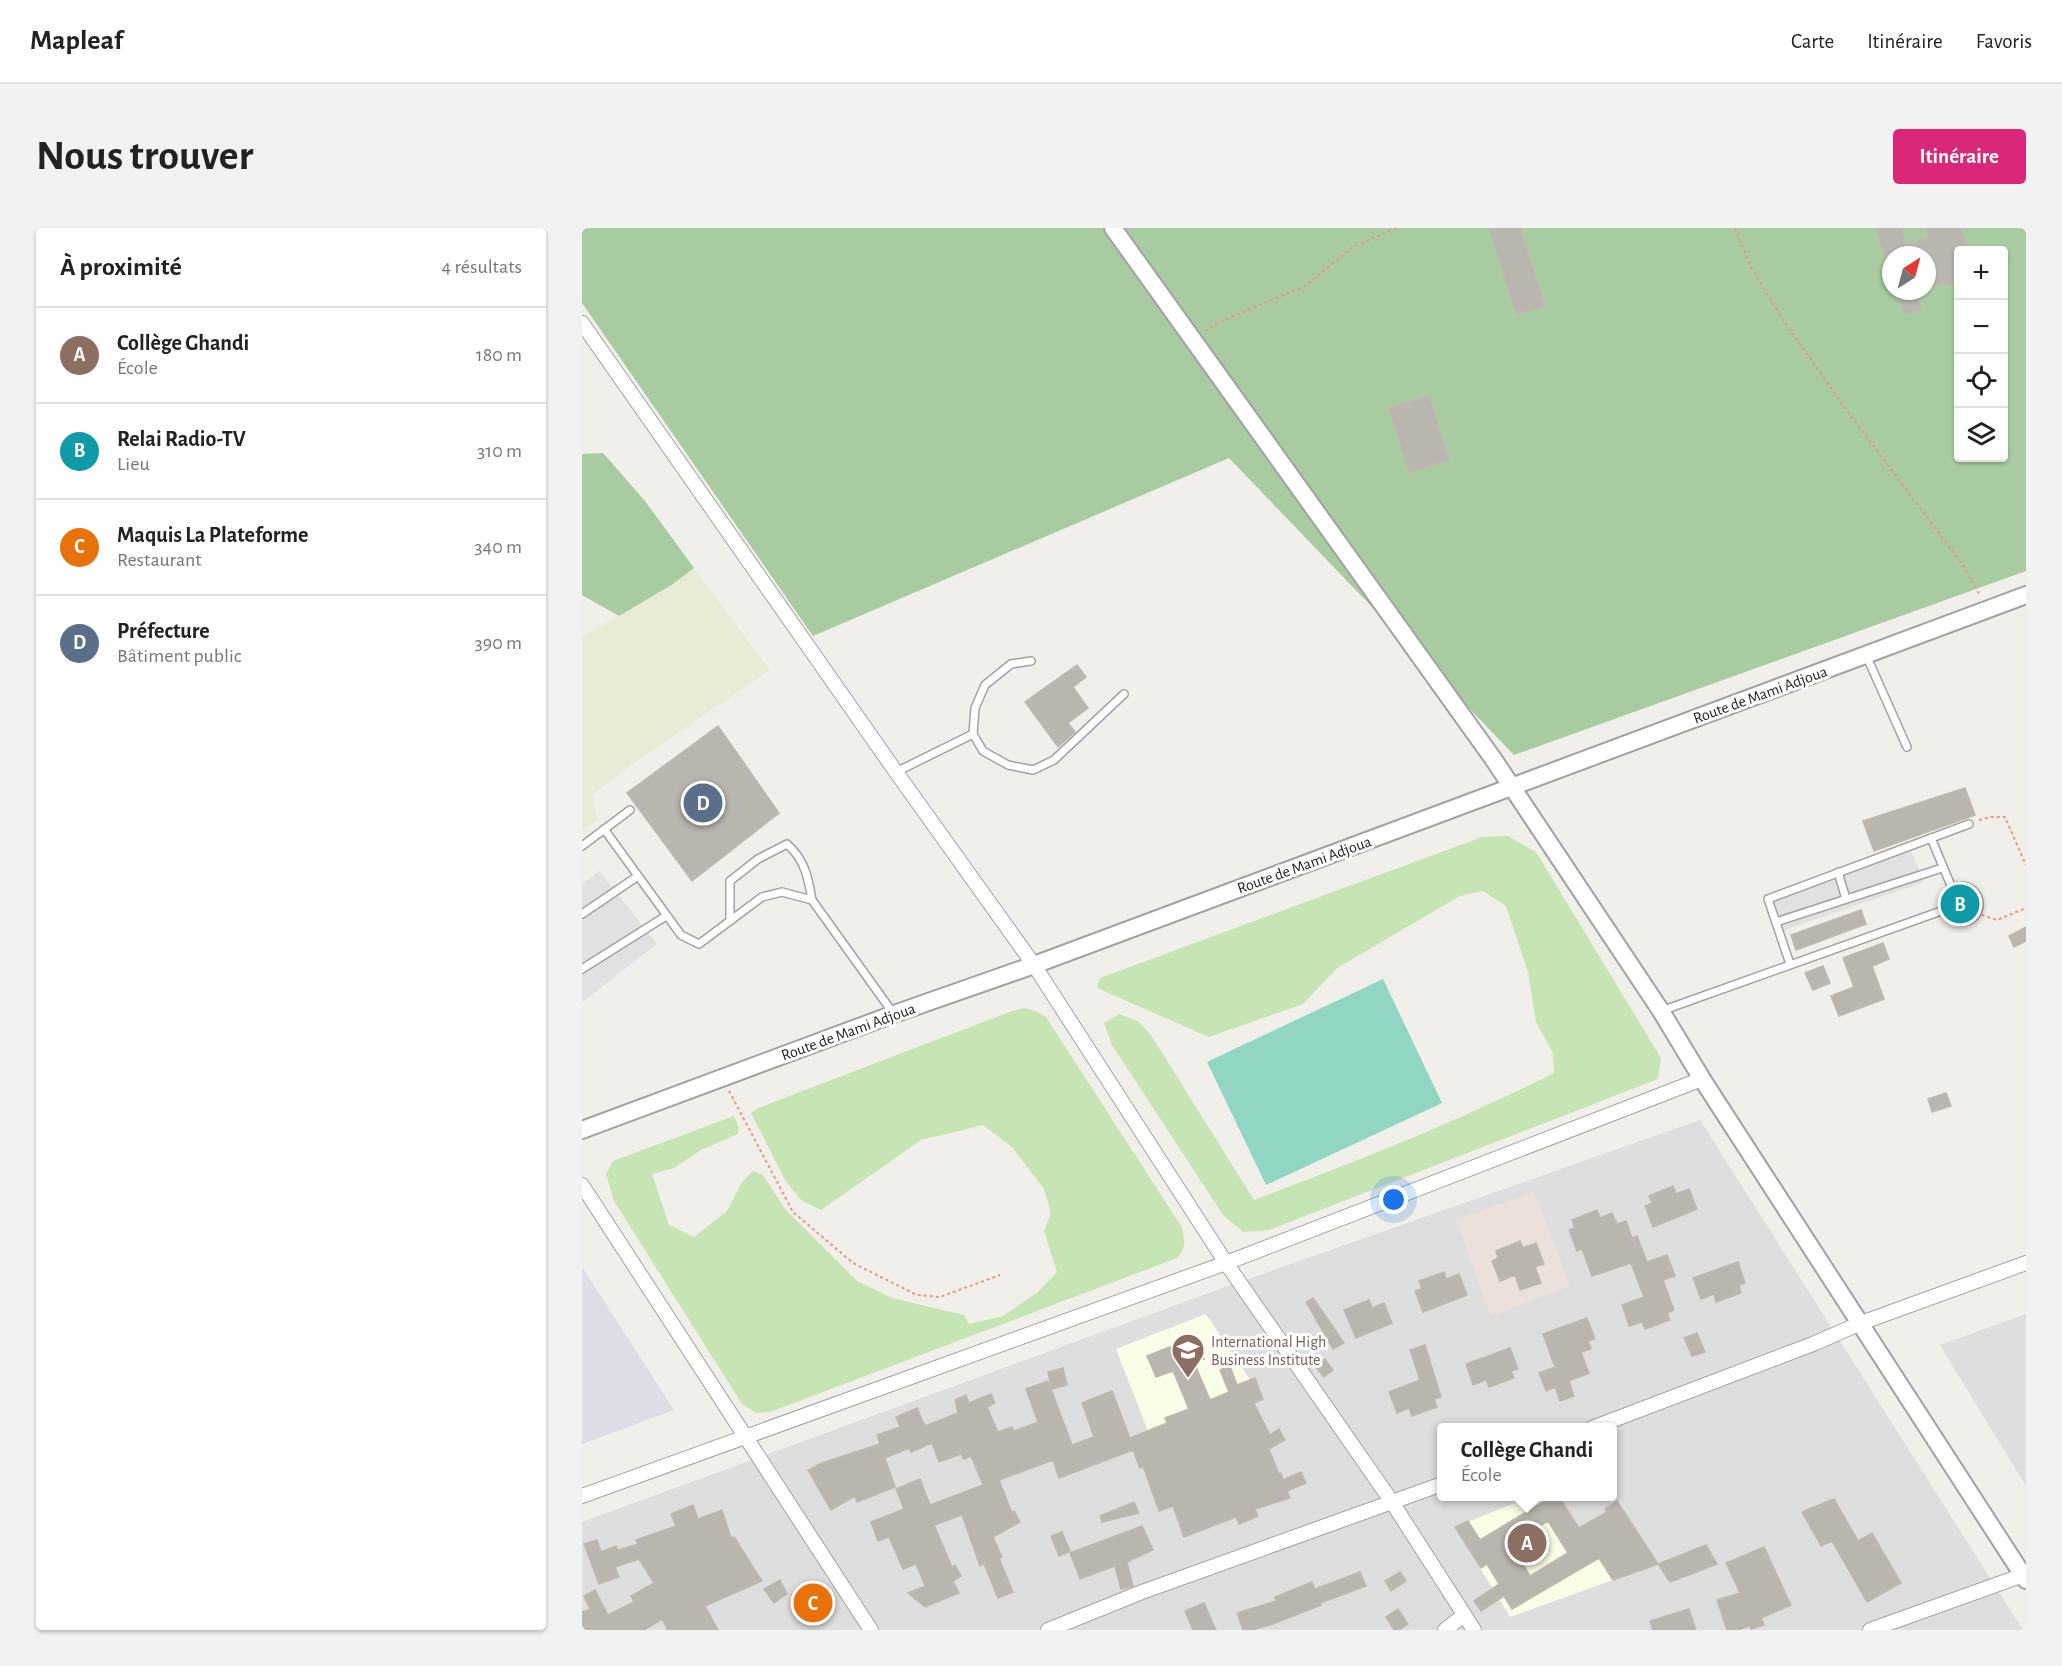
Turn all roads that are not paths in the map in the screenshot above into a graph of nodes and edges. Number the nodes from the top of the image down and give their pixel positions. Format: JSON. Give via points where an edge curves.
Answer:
{"nodes":[{"id":1,"x":1113,"y":228,"type":"edge"},
{"id":2,"x":582,"y":323,"type":"edge"},
{"id":3,"x":2026,"y":595,"type":"edge"},
{"id":4,"x":1866,"y":655,"type":"junction"},
{"id":5,"x":1031,"y":661,"type":"dead end"},
{"id":6,"x":1125,"y":694,"type":"dead end"},
{"id":7,"x":973,"y":734,"type":"junction"},
{"id":8,"x":1907,"y":747,"type":"dead end"},
{"id":9,"x":896,"y":772,"type":"junction"},
{"id":10,"x":1512,"y":786,"type":"junction"},
{"id":11,"x":630,"y":810,"type":"dead end"},
{"id":12,"x":1970,"y":824,"type":"road end"},
{"id":13,"x":604,"y":829,"type":"junction"},
{"id":14,"x":1932,"y":838,"type":"junction"},
{"id":15,"x":582,"y":846,"type":"edge"},
{"id":16,"x":1942,"y":868,"type":"junction"},
{"id":17,"x":1838,"y":872,"type":"junction"},
{"id":18,"x":638,"y":876,"type":"junction"},
{"id":19,"x":1952,"y":888,"type":"junction"},
{"id":20,"x":1846,"y":899,"type":"junction"},
{"id":21,"x":812,"y":900,"type":"junction"},
{"id":22,"x":1944,"y":910,"type":"junction"},
{"id":23,"x":582,"y":914,"type":"edge"},
{"id":24,"x":666,"y":916,"type":"junction"},
{"id":25,"x":729,"y":921,"type":"junction"},
{"id":26,"x":1776,"y":922,"type":"junction"},
{"id":27,"x":1790,"y":964,"type":"junction"},
{"id":28,"x":1034,"y":965,"type":"junction"},
{"id":29,"x":582,"y":969,"type":"edge"},
{"id":30,"x":1661,"y":1011,"type":"junction"},
{"id":31,"x":894,"y":1014,"type":"junction"},
{"id":32,"x":1702,"y":1079,"type":"junction"},
{"id":33,"x":582,"y":1130,"type":"edge"},
{"id":34,"x":582,"y":1185,"type":"edge"},
{"id":35,"x":1226,"y":1263,"type":"junction"},
{"id":36,"x":2026,"y":1263,"type":"edge"},
{"id":37,"x":1861,"y":1323,"type":"junction"},
{"id":38,"x":1605,"y":1423,"type":"edge"},
{"id":39,"x":746,"y":1436,"type":"junction"},
{"id":40,"x":1437,"y":1486,"type":"edge"},
{"id":41,"x":582,"y":1496,"type":"edge"},
{"id":42,"x":1392,"y":1502,"type":"junction"},
{"id":43,"x":2025,"y":1576,"type":"edge"},
{"id":44,"x":1464,"y":1615,"type":"junction"},
{"id":45,"x":871,"y":1630,"type":"edge"},
{"id":46,"x":1048,"y":1630,"type":"edge"},
{"id":47,"x":1445,"y":1630,"type":"edge"},
{"id":48,"x":1474,"y":1630,"type":"edge"},
{"id":49,"x":1870,"y":1630,"type":"edge"}],
"edges":[{"from":1,"to":10,"type":"street"},
{"from":2,"to":9,"type":"street"},
{"from":3,"to":4,"type":"street","name":"Route de Mami Adjoua"},
{"from":4,"to":8,"type":"lane"},
{"from":4,"to":10,"type":"street","name":"Route de Mami Adjoua"},
{"from":5,"to":7,"type":"lane","via":[[1011,664],[985,686],[975,708]]},
{"from":6,"to":7,"type":"lane","via":[[1054,760],[1033,770],[1008,765],[983,751]]},
{"from":7,"to":9,"type":"lane"},
{"from":9,"to":28,"type":"street"},
{"from":10,"to":28,"type":"street","name":"Route de Mami Adjoua"},
{"from":10,"to":30,"type":"street"},
{"from":11,"to":13,"type":"lane"},
{"from":12,"to":14,"type":"lane"},
{"from":13,"to":15,"type":"lane"},
{"from":13,"to":18,"type":"lane"},
{"from":14,"to":16,"type":"lane"},
{"from":14,"to":17,"type":"lane"},
{"from":16,"to":19,"type":"lane"},
{"from":16,"to":20,"type":"lane"},
{"from":17,"to":20,"type":"lane"},
{"from":17,"to":26,"type":"lane","via":[[1768,899]]},
{"from":18,"to":23,"type":"lane"},
{"from":18,"to":24,"type":"lane"},
{"from":19,"to":22,"type":"lane","via":[[1945,896]]},
{"from":19,"to":22,"type":"lane","via":[[1971,890],[1978,903],[1976,913],[1967,920],[1956,921]]},
{"from":20,"to":26,"type":"lane"},
{"from":21,"to":25,"type":"lane","via":[[782,892],[762,897]]},
{"from":21,"to":25,"type":"lane","via":[[799,855],[787,844],[758,859],[730,881]]},
{"from":21,"to":31,"type":"lane"},
{"from":22,"to":27,"type":"lane"},
{"from":24,"to":25,"type":"lane","via":[[681,935],[699,944]]},
{"from":24,"to":29,"type":"lane"},
{"from":26,"to":27,"type":"lane"},
{"from":27,"to":30,"type":"lane"},
{"from":28,"to":31,"type":"street","name":"Route de Mami Adjoua"},
{"from":28,"to":35,"type":"street"},
{"from":30,"to":32,"type":"street"},
{"from":31,"to":33,"type":"street","name":"Route de Mami Adjoua"},
{"from":32,"to":35,"type":"street"},
{"from":32,"to":37,"type":"street"},
{"from":34,"to":39,"type":"street"},
{"from":35,"to":39,"type":"street"},
{"from":35,"to":42,"type":"street"},
{"from":36,"to":37,"type":"street"},
{"from":37,"to":38,"type":"street"},
{"from":37,"to":43,"type":"street"},
{"from":39,"to":41,"type":"street"},
{"from":39,"to":45,"type":"street"},
{"from":40,"to":42,"type":"street"},
{"from":42,"to":44,"type":"street"},
{"from":42,"to":46,"type":"street"},
{"from":43,"to":49,"type":"street"},
{"from":44,"to":47,"type":"street"},
{"from":44,"to":48,"type":"street"}]}
